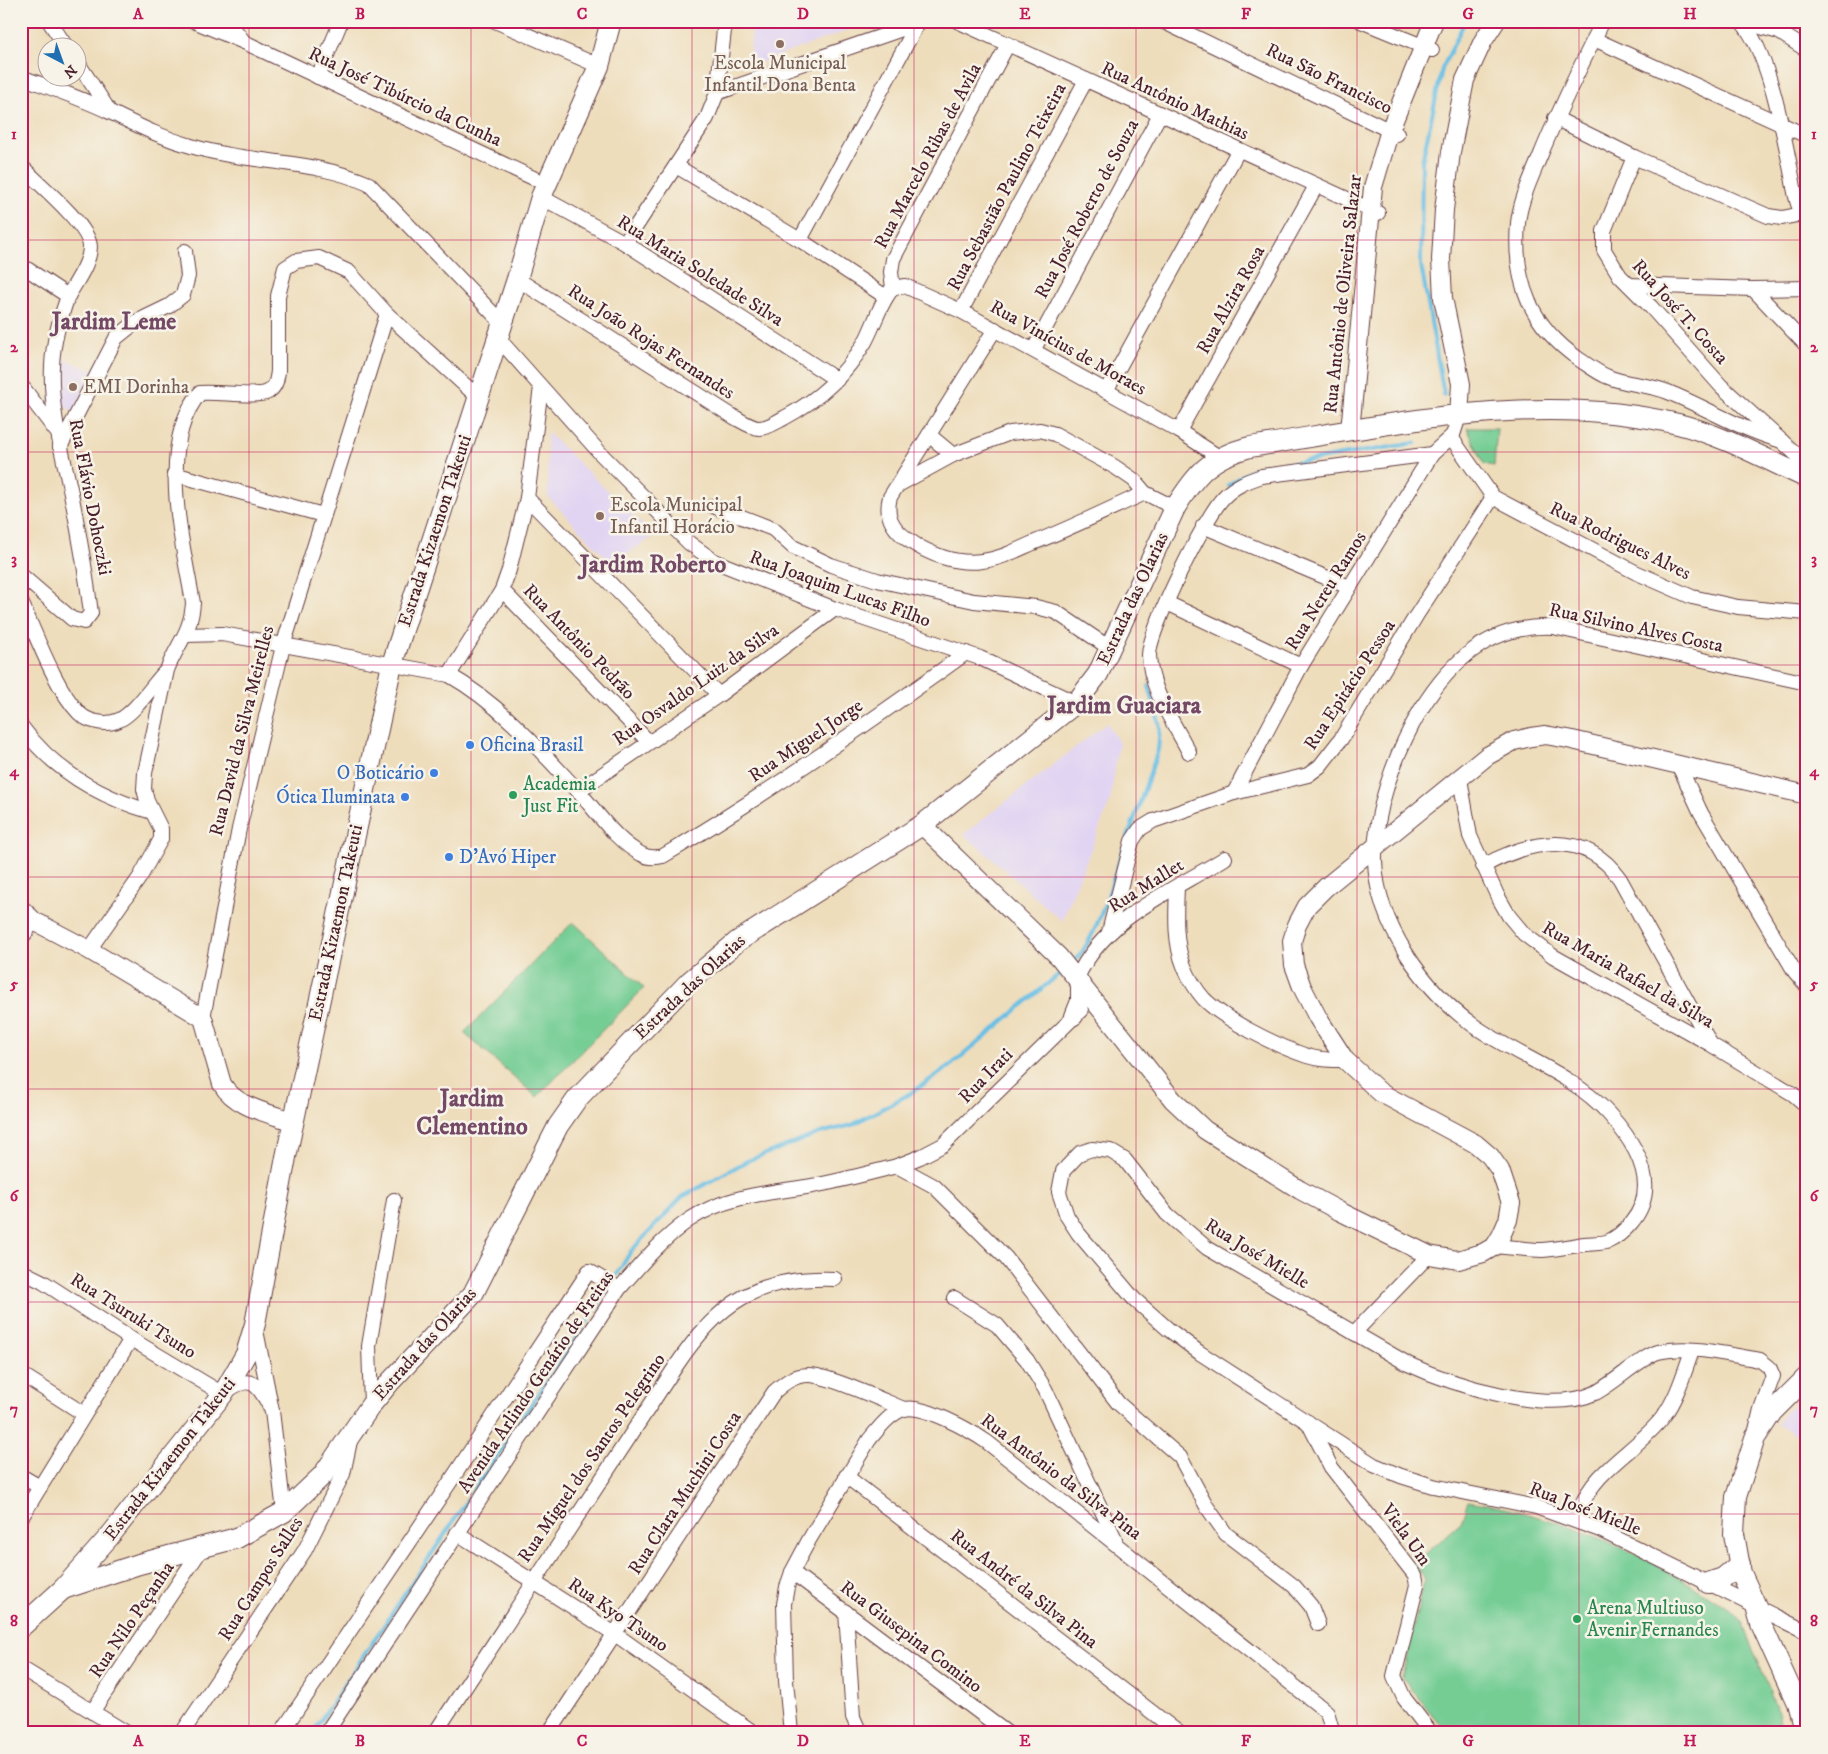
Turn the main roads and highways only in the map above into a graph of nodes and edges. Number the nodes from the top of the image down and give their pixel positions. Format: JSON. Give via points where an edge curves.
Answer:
{"nodes":[{"id":1,"x":611,"y":21,"type":"edge"},
{"id":2,"x":1806,"y":463,"type":"edge"},
{"id":3,"x":1807,"y":1377,"type":"edge"},
{"id":4,"x":103,"y":1544,"type":"junction"},
{"id":5,"x":140,"y":1564,"type":"junction"},
{"id":6,"x":1740,"y":1564,"type":"junction"},
{"id":7,"x":1708,"y":1583,"type":"road end"},
{"id":8,"x":63,"y":1590,"type":"junction"},
{"id":9,"x":23,"y":1623,"type":"edge"},
{"id":10,"x":1805,"y":1733,"type":"edge"}],
"edges":[{"from":1,"to":4,"type":"main road","name":"Estrada Kizaemon Takeuti","via":[[599,66],[544,190],[392,664],[286,1158],[255,1324],[246,1354],[223,1394]]},
{"from":2,"to":5,"type":"main road","name":"Estrada das Olarias","via":[[1662,421],[1596,412],[1541,410],[1459,416],[1356,430],[1250,447],[1219,457],[1202,470],[1175,508],[1111,649],[1098,674],[1076,703],[922,825],[738,941],[690,982],[596,1077],[558,1126],[473,1294],[412,1356],[371,1405],[323,1475],[284,1512],[237,1538]]},
{"from":3,"to":6,"type":"main road","via":[[1772,1412],[1755,1438],[1736,1497],[1734,1534]]},
{"from":4,"to":5,"type":"main road","name":"Estrada das Olarias","via":[[112,1561]]},
{"from":4,"to":8,"type":"main road","name":"Estrada Kizaemon Takeuti"},
{"from":5,"to":8,"type":"main road","name":"Estrada das Olarias"},
{"from":6,"to":7,"type":"main road","via":[[1723,1578]]},
{"from":6,"to":10,"type":"main road","via":[[1761,1624],[1798,1703]]},
{"from":8,"to":9,"type":"main road","name":"Estrada Kizaemon Takeuti"}]}
